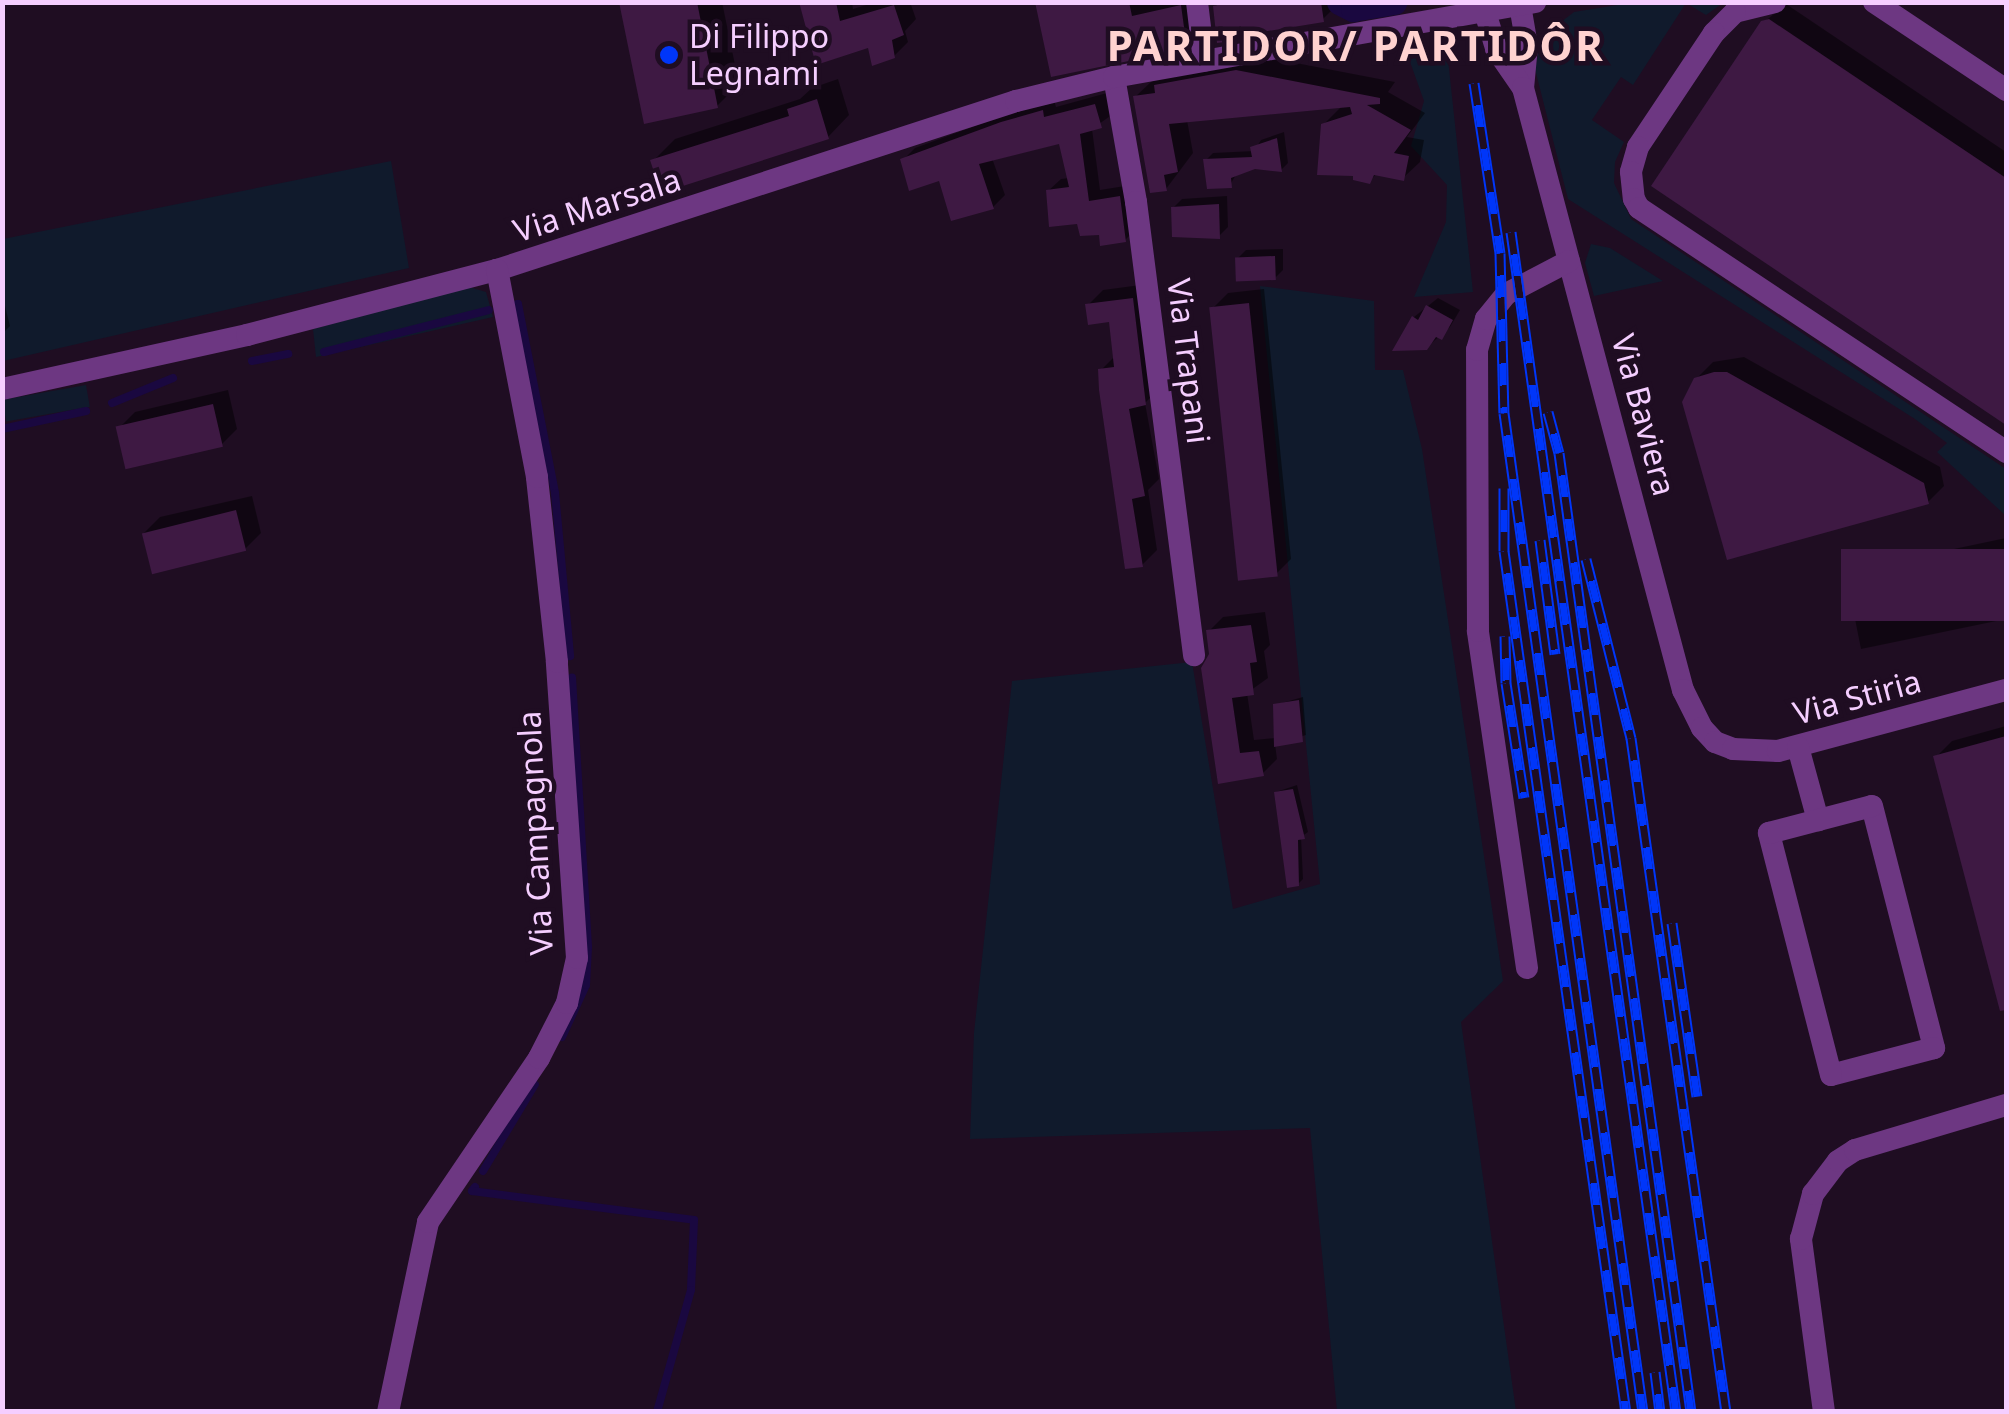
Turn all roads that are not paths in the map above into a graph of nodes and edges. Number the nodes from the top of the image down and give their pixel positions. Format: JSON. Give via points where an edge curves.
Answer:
{"nodes":[{"id":1,"x":1197,"y":2,"type":"edge"},
{"id":2,"x":1775,"y":2,"type":"edge"},
{"id":3,"x":1874,"y":2,"type":"edge"},
{"id":4,"x":1527,"y":4,"type":"edge"},
{"id":5,"x":1485,"y":12,"type":"junction"},
{"id":6,"x":1204,"y":61,"type":"junction"},
{"id":7,"x":1114,"y":77,"type":"junction"},
{"id":8,"x":1523,"y":88,"type":"junction"},
{"id":9,"x":2006,"y":90,"type":"edge"},
{"id":10,"x":1570,"y":261,"type":"junction"},
{"id":11,"x":497,"y":270,"type":"junction"},
{"id":12,"x":2,"y":388,"type":"edge"},
{"id":13,"x":2006,"y":452,"type":"edge"},
{"id":14,"x":1194,"y":655,"type":"dead end"},
{"id":15,"x":2006,"y":690,"type":"edge"},
{"id":16,"x":1724,"y":746,"type":"joint"},
{"id":17,"x":1798,"y":747,"type":"junction"},
{"id":18,"x":1818,"y":820,"type":"junction"},
{"id":19,"x":1526,"y":968,"type":"dead end"},
{"id":20,"x":2006,"y":1105,"type":"edge"},
{"id":21,"x":388,"y":1412,"type":"edge"},
{"id":22,"x":1824,"y":1412,"type":"edge"}],
"edges":[{"from":1,"to":6,"type":"street"},
{"from":2,"to":13,"type":"street","via":[[1735,12],[1714,33],[1638,146],[1631,172],[1634,200]]},
{"from":3,"to":9,"type":"street"},
{"from":4,"to":5,"type":"street","name":"Via Marsala"},
{"from":4,"to":8,"type":"street","name":"Via Baviera"},
{"from":5,"to":6,"type":"street","name":"Via Marsala"},
{"from":5,"to":8,"type":"street","name":"Via Baviera","via":[[1496,49]]},
{"from":6,"to":7,"type":"street","name":"Via Marsala"},
{"from":7,"to":11,"type":"street","name":"Via Marsala","via":[[1016,101]]},
{"from":7,"to":14,"type":"street","name":"Via Trapani"},
{"from":8,"to":10,"type":"street","name":"Via Baviera"},
{"from":10,"to":16,"type":"street","name":"Via Baviera","via":[[1684,690],[1702,728]]},
{"from":10,"to":19,"type":"street","via":[[1506,294],[1486,319],[1476,350],[1478,631]]},
{"from":11,"to":12,"type":"street","name":"Via Marsala","via":[[247,335]]},
{"from":11,"to":21,"type":"street","name":"Via Campagnola","via":[[537,477],[576,958],[566,1004],[539,1058],[428,1222]]},
{"from":15,"to":17,"type":"street","name":"Via Stiria"},
{"from":16,"to":17,"type":"street","name":"Via Stiria","via":[[1764,752]]},
{"from":17,"to":18,"type":"street"},
{"from":18,"to":18,"type":"street","via":[[1770,833],[1831,1074],[1934,1048],[1872,806]]},
{"from":20,"to":22,"type":"street","via":[[1855,1150],[1812,1194],[1801,1239]]}]}
